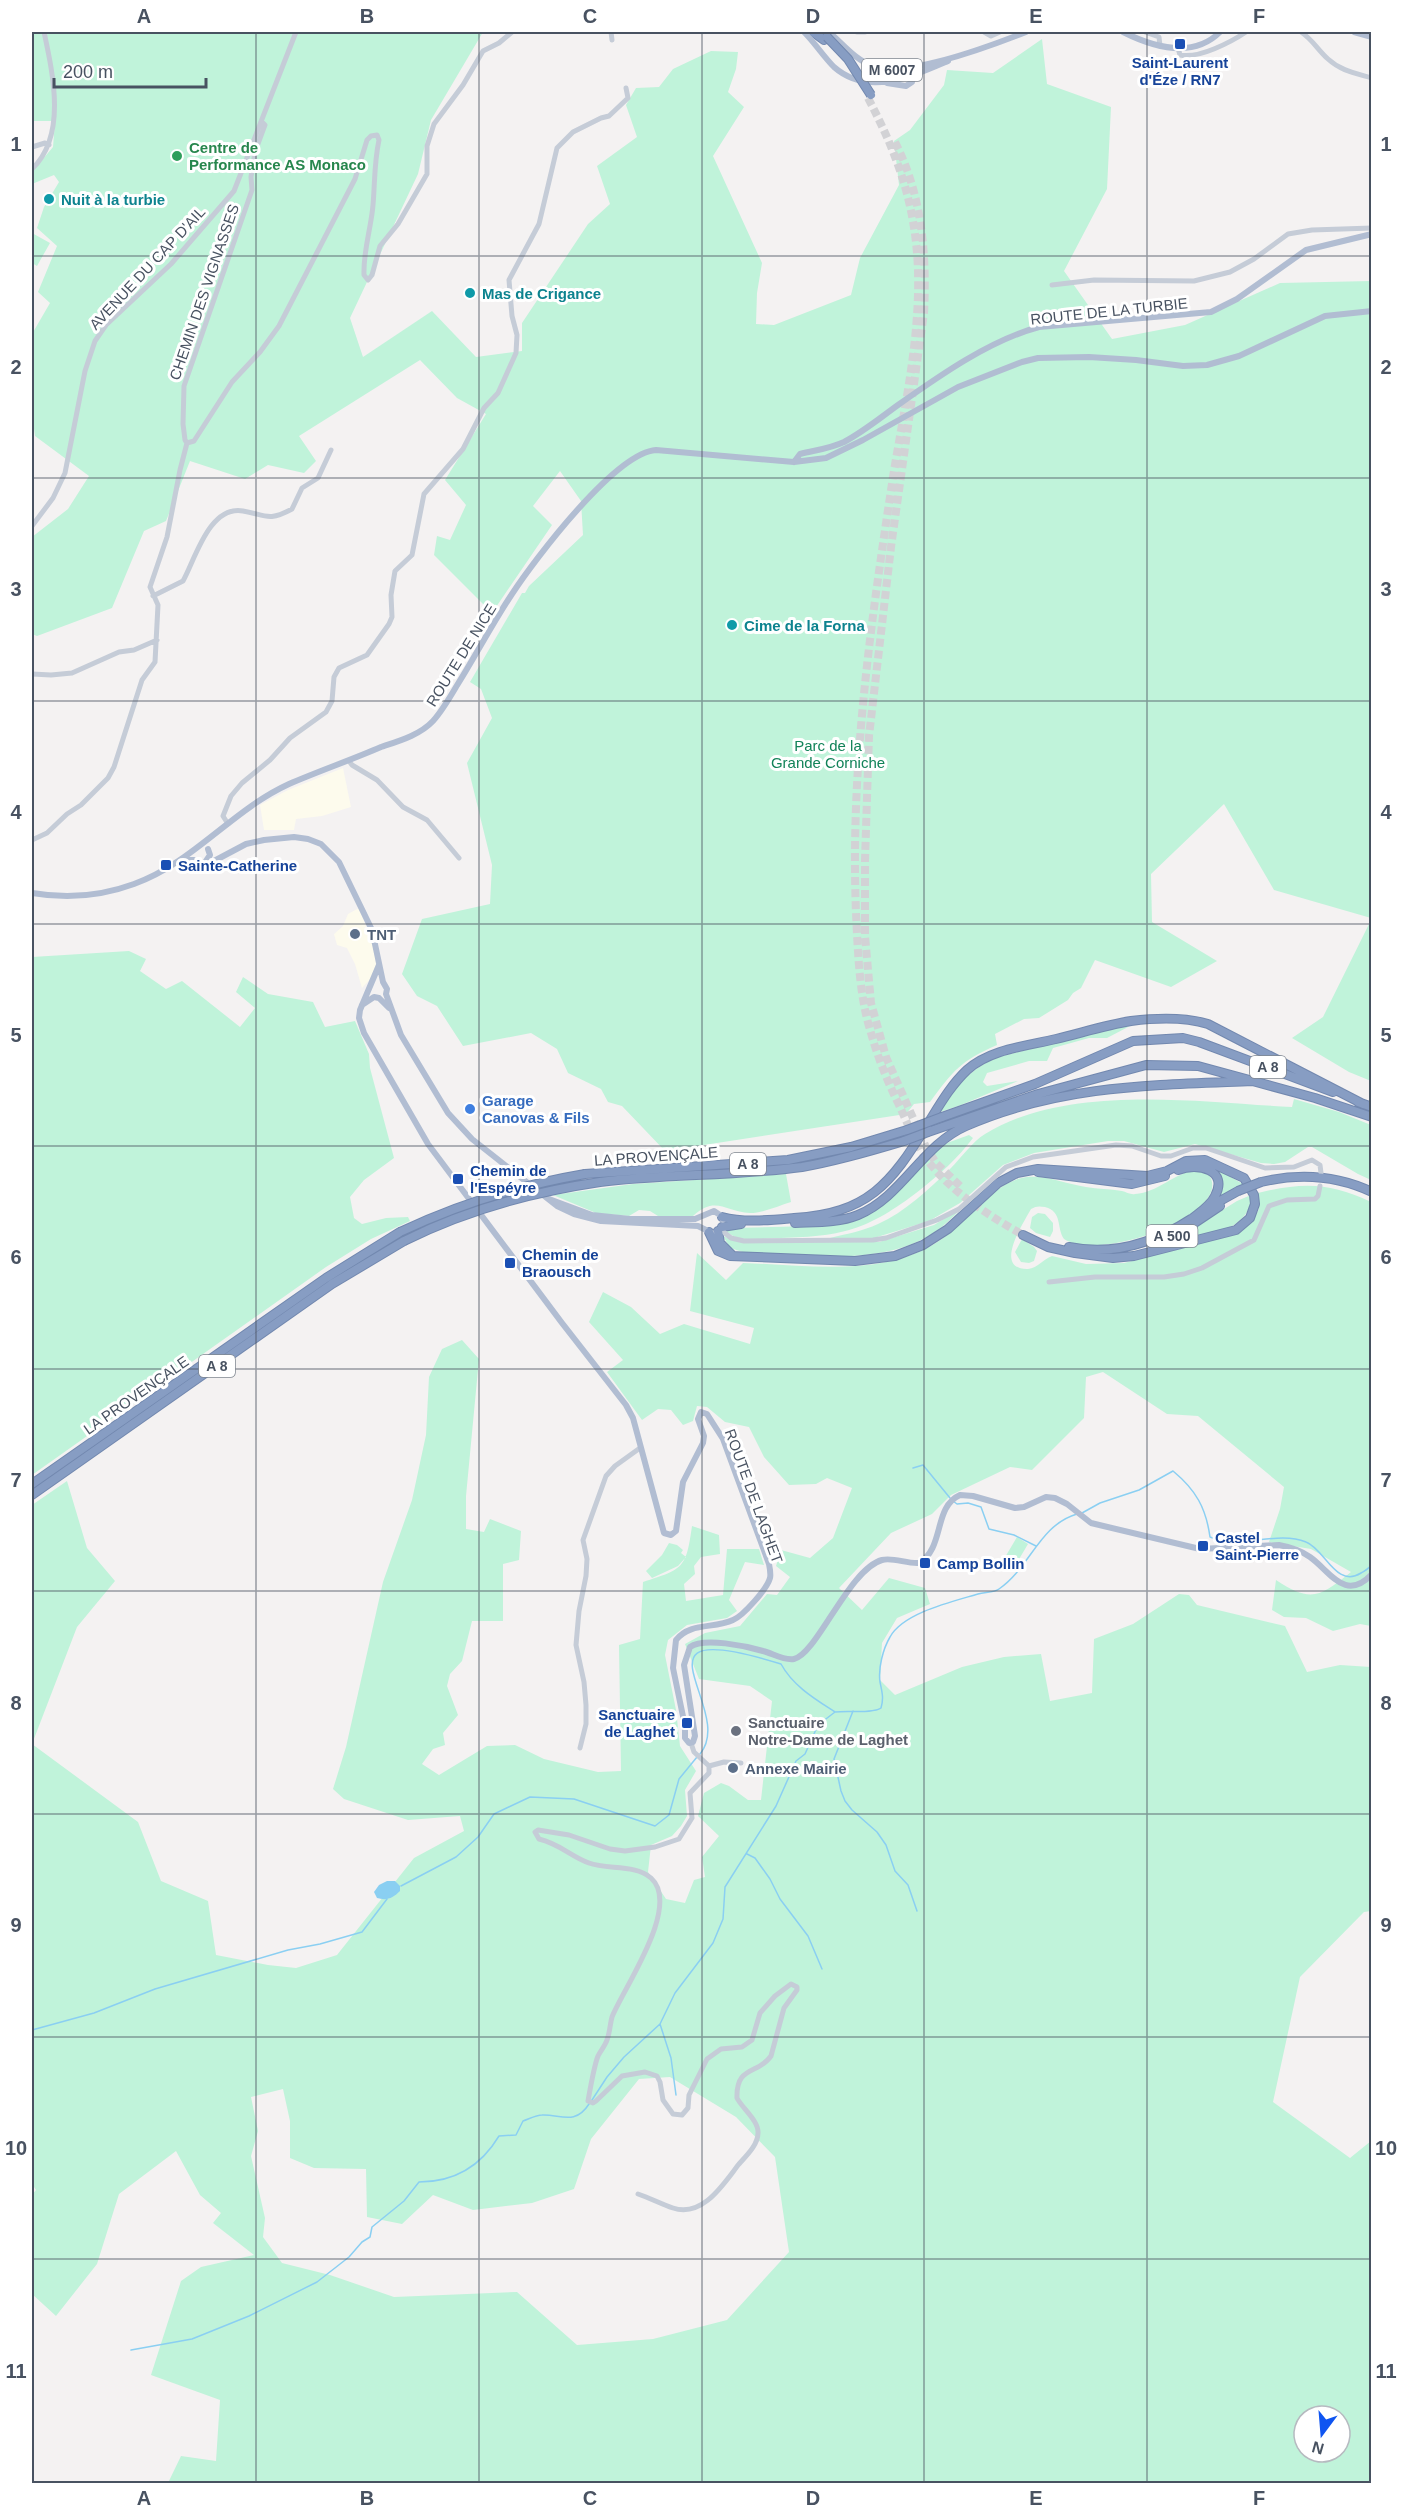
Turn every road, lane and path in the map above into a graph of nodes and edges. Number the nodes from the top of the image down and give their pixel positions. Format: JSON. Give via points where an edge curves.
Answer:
{"nodes":[{"id":1,"x":44,"y":32,"type":"edge"},
{"id":2,"x":296,"y":32,"type":"edge"},
{"id":3,"x":512,"y":32,"type":"edge"},
{"id":4,"x":611,"y":32,"type":"edge"},
{"id":5,"x":804,"y":32,"type":"edge"},
{"id":6,"x":813,"y":32,"type":"edge"},
{"id":7,"x":856,"y":32,"type":"edge"},
{"id":8,"x":865,"y":32,"type":"edge"},
{"id":9,"x":984,"y":32,"type":"edge"},
{"id":10,"x":1000,"y":32,"type":"edge"},
{"id":11,"x":1026,"y":32,"type":"edge"},
{"id":12,"x":1123,"y":32,"type":"edge"},
{"id":13,"x":1145,"y":32,"type":"edge"},
{"id":14,"x":1220,"y":32,"type":"edge"},
{"id":15,"x":1246,"y":32,"type":"edge"},
{"id":16,"x":1301,"y":32,"type":"edge"},
{"id":17,"x":1354,"y":32,"type":"edge"},
{"id":18,"x":825,"y":35,"type":"edge"},
{"id":19,"x":1371,"y":37,"type":"edge"},
{"id":20,"x":612,"y":40,"type":"dead end"},
{"id":21,"x":1160,"y":46,"type":"junction"},
{"id":22,"x":1178,"y":48,"type":"junction"},
{"id":23,"x":965,"y":53,"type":"junction"},
{"id":24,"x":899,"y":70,"type":"junction"},
{"id":25,"x":913,"y":76,"type":"junction"},
{"id":26,"x":1371,"y":78,"type":"edge"},
{"id":27,"x":626,"y":88,"type":"dead end"},
{"id":28,"x":870,"y":97,"type":"tunnel mouth"},
{"id":29,"x":262,"y":122,"type":"junction"},
{"id":30,"x":49,"y":145,"type":"junction"},
{"id":31,"x":32,"y":147,"type":"edge"},
{"id":32,"x":32,"y":169,"type":"edge"},
{"id":33,"x":242,"y":175,"type":"junction"},
{"id":34,"x":251,"y":177,"type":"junction"},
{"id":35,"x":1371,"y":228,"type":"edge"},
{"id":36,"x":1371,"y":234,"type":"edge"},
{"id":37,"x":1052,"y":285,"type":"dead end"},
{"id":38,"x":1371,"y":311,"type":"edge"},
{"id":39,"x":187,"y":442,"type":"junction"},
{"id":40,"x":331,"y":450,"type":"dead end"},
{"id":41,"x":794,"y":462,"type":"junction"},
{"id":42,"x":32,"y":526,"type":"edge"},
{"id":43,"x":153,"y":596,"type":"junction"},
{"id":44,"x":157,"y":640,"type":"junction"},
{"id":45,"x":32,"y":674,"type":"edge"},
{"id":46,"x":349,"y":761,"type":"junction"},
{"id":47,"x":228,"y":824,"type":"junction"},
{"id":48,"x":212,"y":837,"type":"junction"},
{"id":49,"x":32,"y":840,"type":"edge"},
{"id":50,"x":200,"y":846,"type":"junction"},
{"id":51,"x":193,"y":851,"type":"junction"},
{"id":52,"x":208,"y":855,"type":"junction"},
{"id":53,"x":459,"y":858,"type":"dead end"},
{"id":54,"x":194,"y":860,"type":"junction"},
{"id":55,"x":177,"y":861,"type":"junction"},
{"id":56,"x":32,"y":893,"type":"edge"},
{"id":57,"x":379,"y":964,"type":"junction"},
{"id":58,"x":374,"y":982,"type":"junction"},
{"id":59,"x":383,"y":982,"type":"junction"},
{"id":60,"x":370,"y":990,"type":"junction"},
{"id":61,"x":386,"y":994,"type":"junction"},
{"id":62,"x":376,"y":997,"type":"junction"},
{"id":63,"x":361,"y":1005,"type":"junction"},
{"id":64,"x":391,"y":1010,"type":"junction"},
{"id":65,"x":1252,"y":1081,"type":"junction"},
{"id":66,"x":1363,"y":1104,"type":"junction"},
{"id":67,"x":1371,"y":1107,"type":"edge"},
{"id":68,"x":1371,"y":1117,"type":"edge"},
{"id":69,"x":1029,"y":1171,"type":"junction"},
{"id":70,"x":1321,"y":1173,"type":"dead end"},
{"id":71,"x":1262,"y":1184,"type":"junction"},
{"id":72,"x":1320,"y":1186,"type":"dead end"},
{"id":73,"x":1371,"y":1192,"type":"edge"},
{"id":74,"x":1239,"y":1193,"type":"junction"},
{"id":75,"x":1371,"y":1197,"type":"edge"},
{"id":76,"x":549,"y":1199,"type":"junction"},
{"id":77,"x":704,"y":1216,"type":"junction"},
{"id":78,"x":722,"y":1217,"type":"junction"},
{"id":79,"x":1188,"y":1222,"type":"junction"},
{"id":80,"x":706,"y":1229,"type":"junction"},
{"id":81,"x":720,"y":1229,"type":"junction"},
{"id":82,"x":1095,"y":1256,"type":"junction"},
{"id":83,"x":736,"y":1257,"type":"junction"},
{"id":84,"x":1049,"y":1282,"type":"dead end"},
{"id":85,"x":640,"y":1448,"type":"junction"},
{"id":86,"x":32,"y":1484,"type":"edge"},
{"id":87,"x":32,"y":1495,"type":"edge"},
{"id":88,"x":1371,"y":1574,"type":"edge"},
{"id":89,"x":691,"y":1743,"type":"junction"},
{"id":90,"x":580,"y":1748,"type":"dead end"},
{"id":91,"x":741,"y":1763,"type":"dead end"},
{"id":92,"x":708,"y":1765,"type":"junction"},
{"id":93,"x":638,"y":2194,"type":"dead end"}],
"edges":[{"from":1,"to":30,"type":"street","via":[[55,94]]},
{"from":2,"to":29,"type":"street","name":"AVENUE DU CAP D'AIL"},
{"from":3,"to":39,"type":"street","via":[[483,51],[434,124],[427,146],[427,174],[398,224],[380,246],[368,280],[364,275],[364,249],[379,140],[377,135],[367,140],[355,179],[279,326],[232,382],[194,441]]},
{"from":4,"to":20,"type":"street"},
{"from":5,"to":25,"type":"main road","number":"M 6007","via":[[828,60],[857,79],[879,82]]},
{"from":6,"to":18,"type":"highway"},
{"from":7,"to":8,"type":"street"},
{"from":9,"to":10,"type":"street","via":[[991,36]]},
{"from":11,"to":23,"type":"main road","number":"M 6007"},
{"from":12,"to":21,"type":"main road"},
{"from":13,"to":21,"type":"street","via":[[1159,37]]},
{"from":14,"to":22,"type":"main road","via":[[1207,42]]},
{"from":15,"to":22,"type":"street","via":[[1200,53],[1180,55]]},
{"from":16,"to":26,"type":"street","via":[[1335,65]]},
{"from":17,"to":19,"type":"main road"},
{"from":18,"to":24,"type":"main road","number":"M 6007","via":[[866,63]]},
{"from":18,"to":28,"type":"highway","bridge":true,"via":[[848,59]]},
{"from":21,"to":22,"type":"main road"},
{"from":23,"to":24,"type":"main road","number":"M 6007"},
{"from":23,"to":25,"type":"main road","number":"M 6007"},
{"from":24,"to":25,"type":"main road","number":"M 6007"},
{"from":27,"to":47,"type":"street","via":[[628,98],[618,110],[573,132],[557,148],[539,224],[509,280],[516,353],[498,393],[484,408],[463,449],[424,494],[412,555],[395,571],[389,624],[367,655],[339,668],[326,712],[290,738],[231,796],[223,816]]},
{"from":29,"to":33,"type":"street","name":"AVENUE DU CAP D'AIL"},
{"from":29,"to":34,"type":"street","name":"CHEMIN DES VIGNASSES","via":[[265,125]]},
{"from":30,"to":31,"type":"street"},
{"from":30,"to":32,"type":"street"},
{"from":33,"to":34,"type":"street"},
{"from":33,"to":42,"type":"street","name":"AVENUE DU CAP D'AIL","via":[[234,191],[171,264],[106,325],[95,341],[85,371],[65,473],[53,498]]},
{"from":34,"to":39,"type":"street","name":"CHEMIN DES VIGNASSES","via":[[252,190],[184,386],[183,424]]},
{"from":35,"to":37,"type":"street","via":[[1288,234],[1230,272],[1194,281],[1106,280]]},
{"from":36,"to":41,"type":"main road","name":"ROUTE DE LA TURBIE","via":[[1306,250],[1237,299],[1211,312],[1022,331],[928,384],[846,441],[800,454]]},
{"from":38,"to":41,"type":"main road","via":[[1326,316],[1239,356],[1207,365],[1095,357],[1022,362],[958,387],[839,453]]},
{"from":39,"to":43,"type":"street","name":"CHEMIN DES VIGNASSES","via":[[167,537],[150,586]]},
{"from":40,"to":43,"type":"street","via":[[318,478],[302,488],[291,510],[266,518],[243,511],[222,517],[197,547],[183,581]]},
{"from":41,"to":46,"type":"main road","name":"ROUTE DE NICE","via":[[656,450],[633,458],[590,497],[558,534],[512,595],[430,725]]},
{"from":43,"to":44,"type":"street","name":"CHEMIN DES VIGNASSES","via":[[158,605]]},
{"from":44,"to":45,"type":"street","via":[[72,673]]},
{"from":44,"to":49,"type":"street","name":"CHEMIN DES VIGNASSES","via":[[155,663],[142,680],[108,778],[47,833]]},
{"from":46,"to":47,"type":"main road","name":"ROUTE DE NICE","via":[[288,785]]},
{"from":46,"to":53,"type":"street","via":[[377,780],[403,807],[427,820]]},
{"from":47,"to":48,"type":"main road","name":"ROUTE DE NICE"},
{"from":48,"to":50,"type":"main road","name":"ROUTE DE NICE"},
{"from":48,"to":52,"type":"main road"},
{"from":50,"to":51,"type":"main road","name":"ROUTE DE NICE"},
{"from":50,"to":52,"type":"main road"},
{"from":51,"to":54,"type":"main road"},
{"from":51,"to":55,"type":"main road"},
{"from":52,"to":54,"type":"main road","via":[[201,863]]},
{"from":52,"to":57,"type":"main road","via":[[223,858],[246,844],[294,837],[321,844],[339,862],[362,907],[376,942]]},
{"from":54,"to":55,"type":"main road"},
{"from":55,"to":56,"type":"main road","via":[[139,882],[102,894],[75,897]]},
{"from":57,"to":58,"type":"main road"},
{"from":57,"to":59,"type":"main road"},
{"from":58,"to":59,"type":"main road"},
{"from":58,"to":60,"type":"main road"},
{"from":59,"to":61,"type":"main road"},
{"from":60,"to":62,"type":"main road"},
{"from":60,"to":63,"type":"main road"},
{"from":61,"to":62,"type":"main road"},
{"from":61,"to":64,"type":"main road"},
{"from":62,"to":63,"type":"main road"},
{"from":62,"to":64,"type":"main road"},
{"from":63,"to":85,"type":"main road","name":"ROUTE DE LAGHET","via":[[360,1025],[428,1144],[626,1405]]},
{"from":64,"to":76,"type":"main road","via":[[404,1041],[448,1113],[472,1139]]},
{"from":65,"to":68,"type":"highway","name":"LA PROVENÇALE","number":"A 8"},
{"from":65,"to":81,"type":"highway","via":[[1112,1088],[1047,1099],[956,1131],[933,1148],[882,1199],[859,1214],[824,1222]]},
{"from":65,"to":87,"type":"highway","name":"LA PROVENÇALE","number":"A 8","bridge":true,"via":[[1192,1065],[1141,1065],[836,1160],[801,1167],[600,1182],[504,1201],[405,1241],[332,1284]]},
{"from":66,"to":67,"type":"highway","name":"LA PROVENÇALE","number":"A 8"},
{"from":66,"to":78,"type":"highway","via":[[1208,1024],[1191,1020],[1126,1022],[1003,1052],[977,1063],[948,1092],[890,1180],[858,1203],[799,1218]]},
{"from":66,"to":86,"type":"highway","name":"LA PROVENÇALE","number":"A 8","bridge":true,"via":[[1199,1042],[1183,1038],[1145,1039],[1126,1043],[1035,1084],[851,1147],[795,1159],[585,1174],[533,1184],[482,1199],[400,1232],[326,1278]]},
{"from":69,"to":79,"type":"highway","via":[[1132,1184],[1156,1180],[1187,1166],[1200,1166],[1212,1172],[1218,1188],[1210,1203]]},
{"from":69,"to":82,"type":"highway","via":[[1147,1176],[1199,1160],[1238,1174],[1252,1188],[1254,1210],[1236,1230],[1134,1256]]},
{"from":69,"to":83,"type":"highway","via":[[998,1183],[948,1229],[895,1256],[855,1261]]},
{"from":70,"to":81,"type":"street","via":[[1316,1160],[1294,1167],[1265,1167],[1200,1147],[1161,1156],[1116,1145],[1020,1160],[999,1172],[959,1209],[880,1239],[744,1241],[731,1238]]},
{"from":71,"to":73,"type":"highway","number":"A 500","via":[[1293,1176],[1317,1176]]},
{"from":71,"to":74,"type":"highway","number":"A 500","bridge":true},
{"from":71,"to":75,"type":"highway","number":"A 500","via":[[1324,1182]]},
{"from":72,"to":84,"type":"street","via":[[1316,1199],[1287,1200],[1269,1206],[1254,1240],[1202,1268],[1164,1277]]},
{"from":74,"to":79,"type":"highway","number":"A 500"},
{"from":74,"to":82,"type":"highway","number":"A 500","via":[[1164,1241],[1131,1252]]},
{"from":76,"to":77,"type":"main road","via":[[610,1218]]},
{"from":76,"to":80,"type":"main road","via":[[568,1211],[601,1221]]},
{"from":77,"to":78,"type":"main road","via":[[714,1211]]},
{"from":77,"to":80,"type":"main road"},
{"from":78,"to":81,"type":"main road"},
{"from":79,"to":82,"type":"highway","number":"A 500","via":[[1147,1242],[1107,1250],[1063,1246],[1024,1233],[1056,1250]]},
{"from":80,"to":81,"type":"main road"},
{"from":80,"to":83,"type":"highway","via":[[718,1251]]},
{"from":81,"to":83,"type":"highway","via":[[720,1243]]},
{"from":85,"to":89,"type":"main road","name":"ROUTE DE LAGHET","via":[[662,1531],[671,1535],[677,1528],[682,1482],[703,1443],[698,1416],[701,1412],[707,1414],[723,1439],[770,1570],[765,1588],[740,1616],[730,1622],[688,1630],[676,1640],[673,1668],[685,1738]]},
{"from":85,"to":90,"type":"street","via":[[615,1466],[601,1484],[583,1540],[586,1576],[576,1645],[584,1682],[586,1724]]},
{"from":88,"to":89,"type":"main road","via":[[1349,1586],[1335,1581],[1311,1558],[1290,1547],[1191,1547],[1090,1523],[1061,1500],[1050,1497],[1019,1508],[969,1495],[952,1500],[928,1557],[919,1563],[886,1559],[875,1564],[850,1588],[803,1654],[789,1659],[742,1646],[700,1642],[690,1647],[684,1665],[695,1736]]},
{"from":89,"to":92,"type":"street","via":[[694,1752]]},
{"from":91,"to":92,"type":"street"},
{"from":92,"to":93,"type":"street","via":[[707,1776],[690,1792],[692,1818],[680,1839],[621,1851],[569,1835],[535,1832],[539,1839],[559,1845],[585,1861],[649,1876],[660,1898],[649,1945],[611,2019],[588,2101],[596,2101],[622,2076],[645,2072],[657,2076],[663,2100],[673,2114],[682,2115],[707,2059],[721,2049],[747,2045],[752,2040],[756,2020],[769,2002],[791,1984],[797,1987],[784,2008],[771,2056],[740,2080],[737,2098],[757,2127],[758,2135],[722,2189],[689,2209],[671,2207]]}]}
